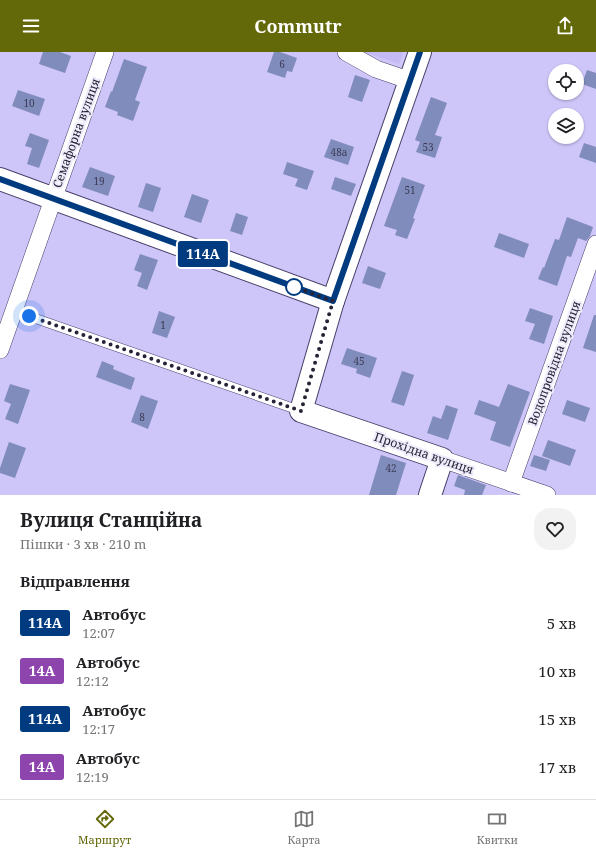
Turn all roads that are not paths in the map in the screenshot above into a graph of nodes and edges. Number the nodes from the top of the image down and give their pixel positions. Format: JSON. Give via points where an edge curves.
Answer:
{"nodes":[{"id":1,"x":105,"y":52,"type":"edge"},
{"id":2,"x":346,"y":52,"type":"edge"},
{"id":3,"x":420,"y":52,"type":"edge"},
{"id":4,"x":411,"y":81,"type":"junction"},
{"id":5,"x":0,"y":180,"type":"edge"},
{"id":6,"x":52,"y":199,"type":"junction"},
{"id":7,"x":596,"y":244,"type":"edge"},
{"id":8,"x":333,"y":301,"type":"junction"},
{"id":9,"x":14,"y":311,"type":"junction"},
{"id":10,"x":0,"y":350,"type":"edge"},
{"id":11,"x":301,"y":411,"type":"junction"},
{"id":12,"x":442,"y":459,"type":"junction"},
{"id":13,"x":511,"y":483,"type":"junction"},
{"id":14,"x":430,"y":495,"type":"edge"},
{"id":15,"x":547,"y":495,"type":"edge"}],
"edges":[{"from":1,"to":6,"type":"street","name":"Семафорна вулиця"},
{"from":2,"to":4,"type":"street","via":[[376,69]]},
{"from":3,"to":4,"type":"street"},
{"from":4,"to":8,"type":"street"},
{"from":5,"to":6,"type":"street"},
{"from":6,"to":8,"type":"street"},
{"from":6,"to":9,"type":"street","name":"Семафорна вулиця"},
{"from":7,"to":13,"type":"street","name":"Водопровідна вулиця"},
{"from":8,"to":11,"type":"street"},
{"from":9,"to":10,"type":"street","name":"Семафорна вулиця"},
{"from":9,"to":11,"type":"lane"},
{"from":11,"to":12,"type":"street","name":"Прохідна вулиця"},
{"from":12,"to":13,"type":"street","name":"Прохідна вулиця"},
{"from":12,"to":14,"type":"street"},
{"from":13,"to":15,"type":"street","name":"Прохідна вулиця"}]}
